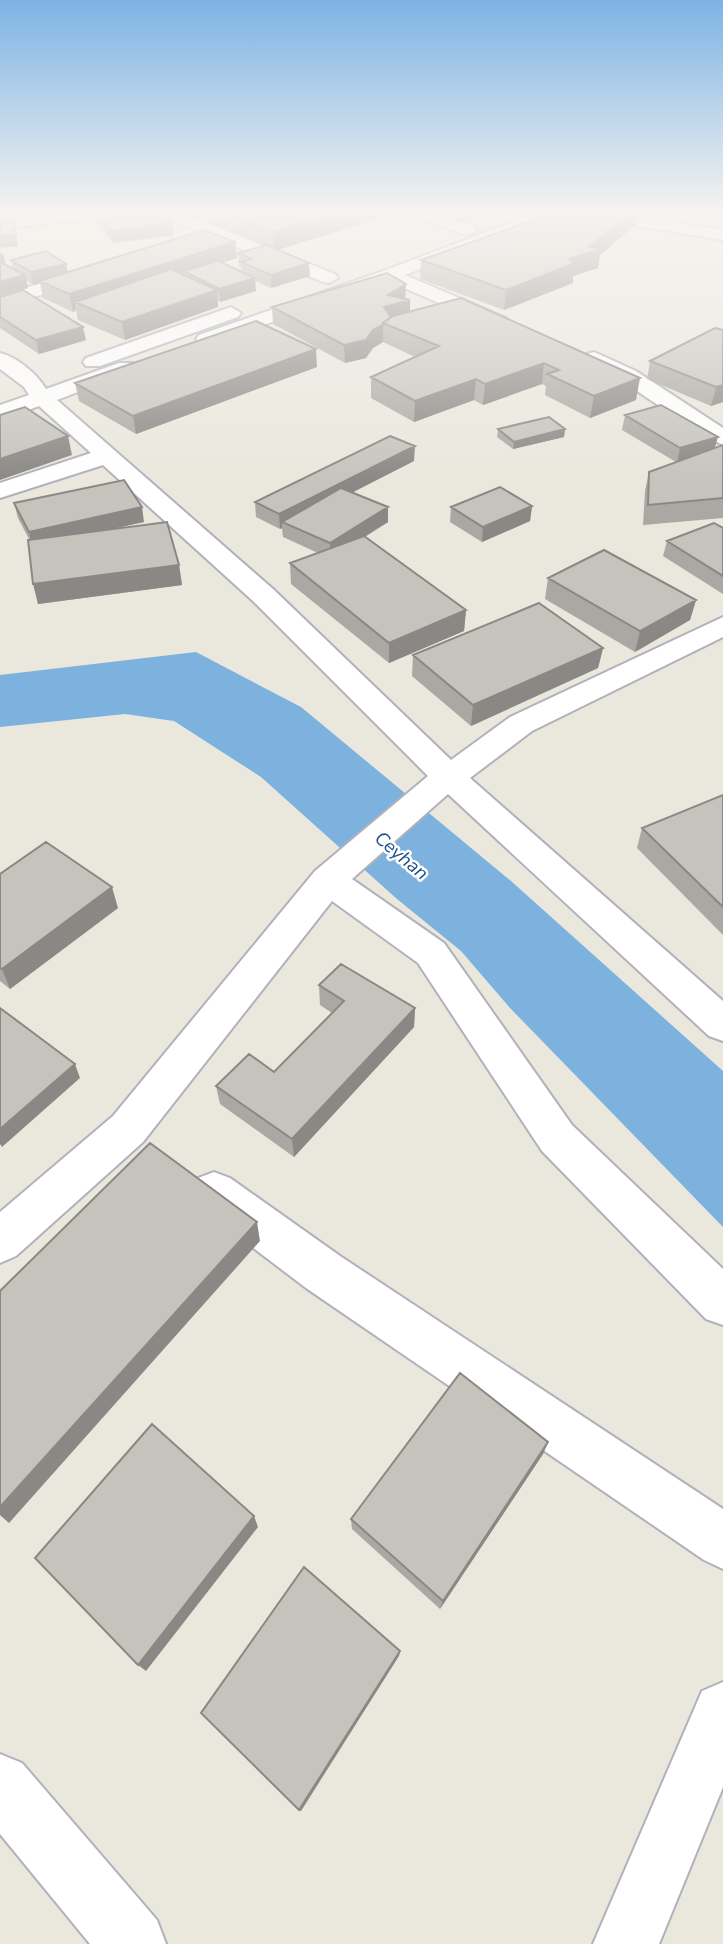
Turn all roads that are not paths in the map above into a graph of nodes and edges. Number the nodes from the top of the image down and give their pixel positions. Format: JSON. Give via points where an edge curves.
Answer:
{"nodes":[{"id":1,"x":265,"y":303,"type":"edge"},
{"id":2,"x":304,"y":303,"type":"edge"},
{"id":3,"x":455,"y":303,"type":"edge"},
{"id":4,"x":515,"y":328,"type":"edge"},
{"id":5,"x":573,"y":350,"type":"edge"},
{"id":6,"x":0,"y":359,"type":"edge"},
{"id":7,"x":656,"y":364,"type":"edge"},
{"id":8,"x":632,"y":375,"type":"junction"},
{"id":9,"x":37,"y":390,"type":"junction"},
{"id":10,"x":0,"y":396,"type":"edge"},
{"id":11,"x":723,"y":410,"type":"edge"},
{"id":12,"x":0,"y":413,"type":"edge"},
{"id":13,"x":695,"y":420,"type":"junction"},
{"id":14,"x":723,"y":438,"type":"edge"},
{"id":15,"x":109,"y":455,"type":"junction"},
{"id":16,"x":0,"y":491,"type":"edge"},
{"id":17,"x":723,"y":626,"type":"edge"},
{"id":18,"x":436,"y":787,"type":"junction"},
{"id":19,"x":328,"y":880,"type":"junction"},
{"id":20,"x":723,"y":1025,"type":"edge"},
{"id":21,"x":157,"y":1150,"type":"junction"},
{"id":22,"x":0,"y":1241,"type":"edge"},
{"id":23,"x":723,"y":1302,"type":"edge"},
{"id":24,"x":723,"y":1541,"type":"edge"},
{"id":25,"x":723,"y":1712,"type":"edge"},
{"id":26,"x":0,"y":1785,"type":"edge"},
{"id":27,"x":133,"y":1944,"type":"edge"},
{"id":28,"x":626,"y":1944,"type":"edge"}],
"edges":[{"from":1,"to":9,"type":"street"},
{"from":2,"to":9,"type":"street"},
{"from":3,"to":4,"type":"street"},
{"from":5,"to":8,"type":"street"},
{"from":6,"to":9,"type":"street"},
{"from":7,"to":8,"type":"street"},
{"from":8,"to":13,"type":"street"},
{"from":9,"to":10,"type":"street"},
{"from":9,"to":12,"type":"street"},
{"from":9,"to":15,"type":"street"},
{"from":11,"to":13,"type":"street"},
{"from":13,"to":14,"type":"street"},
{"from":15,"to":16,"type":"street"},
{"from":15,"to":18,"type":"street","via":[[263,595]]},
{"from":17,"to":18,"type":"street","via":[[521,724]]},
{"from":18,"to":19,"type":"street"},
{"from":18,"to":20,"type":"street"},
{"from":19,"to":21,"type":"street"},
{"from":19,"to":23,"type":"street","via":[[431,953],[558,1138]]},
{"from":21,"to":22,"type":"street"},
{"from":21,"to":24,"type":"street","via":[[323,1272]]},
{"from":25,"to":28,"type":"street"},
{"from":26,"to":27,"type":"street"}]}
